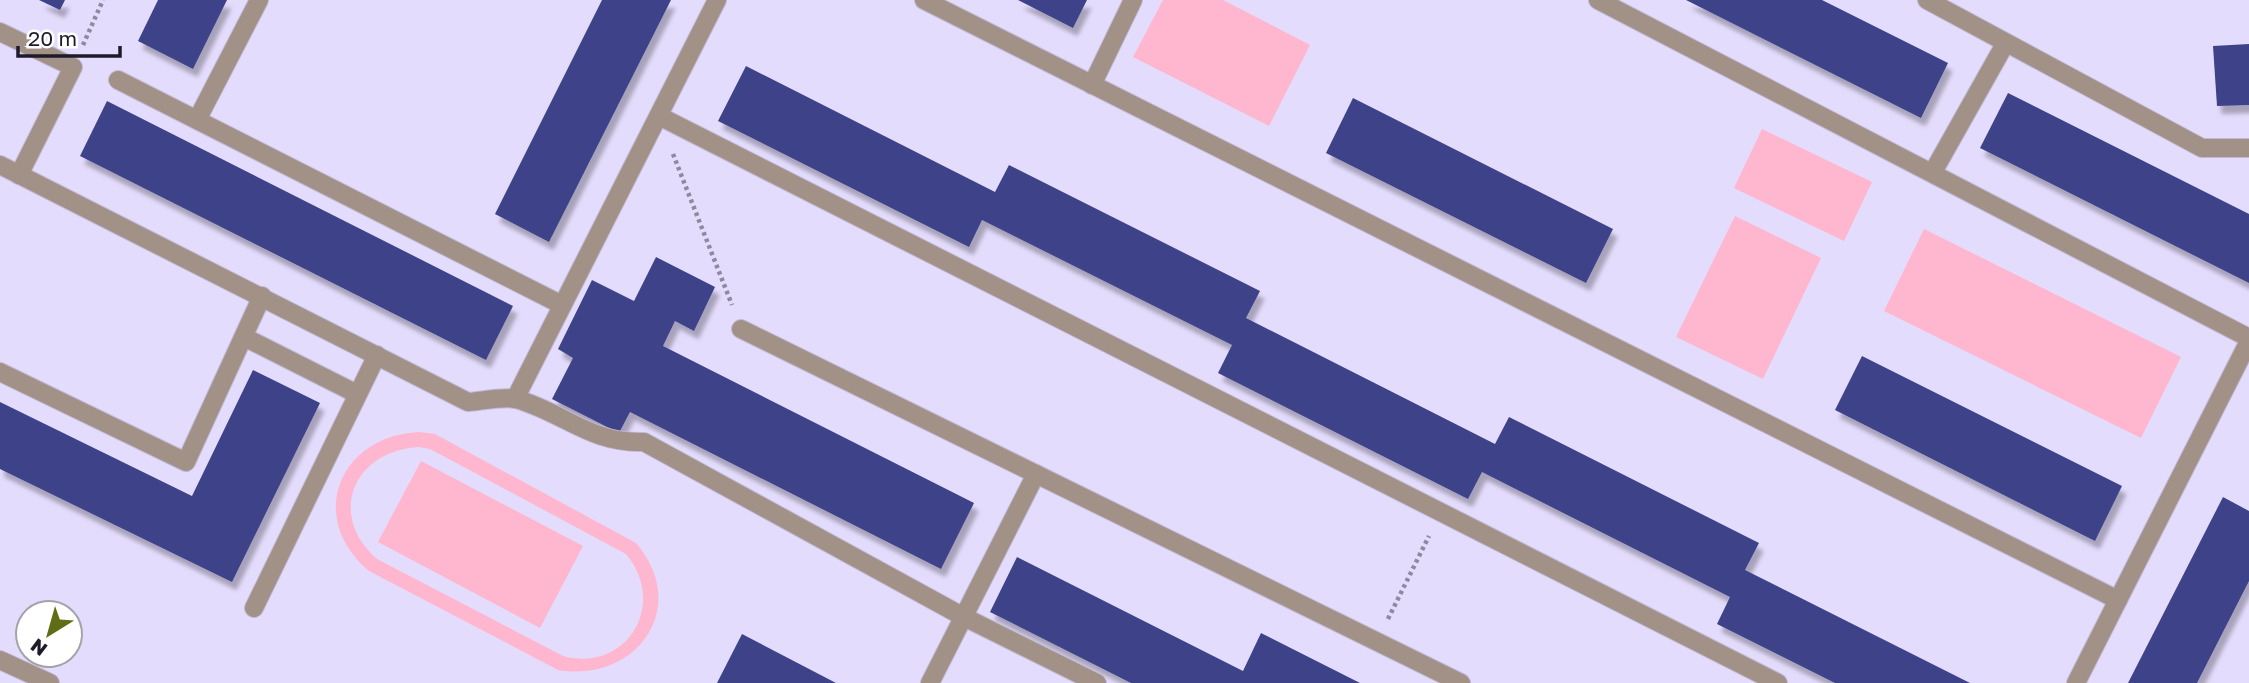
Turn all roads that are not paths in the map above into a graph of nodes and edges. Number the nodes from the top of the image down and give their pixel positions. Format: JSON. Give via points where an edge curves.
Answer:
{"nodes":[{"id":1,"x":259,"y":0,"type":"edge"},
{"id":2,"x":717,"y":0,"type":"edge"},
{"id":3,"x":924,"y":0,"type":"edge"},
{"id":4,"x":1133,"y":0,"type":"edge"},
{"id":5,"x":1598,"y":0,"type":"edge"},
{"id":6,"x":1927,"y":0,"type":"edge"},
{"id":7,"x":0,"y":32,"type":"edge"},
{"id":8,"x":2005,"y":44,"type":"junction"},
{"id":9,"x":118,"y":80,"type":"dead end"},
{"id":10,"x":1092,"y":85,"type":"junction"},
{"id":11,"x":659,"y":116,"type":"junction"},
{"id":12,"x":197,"y":120,"type":"junction"},
{"id":13,"x":2249,"y":148,"type":"edge"},
{"id":14,"x":0,"y":165,"type":"edge"},
{"id":15,"x":1933,"y":172,"type":"junction"},
{"id":16,"x":19,"y":174,"type":"junction"},
{"id":17,"x":262,"y":296,"type":"junction"},
{"id":18,"x":562,"y":305,"type":"junction"},
{"id":19,"x":741,"y":329,"type":"road end"},
{"id":20,"x":244,"y":337,"type":"junction"},
{"id":21,"x":2249,"y":340,"type":"edge"},
{"id":22,"x":377,"y":355,"type":"junction"},
{"id":23,"x":0,"y":372,"type":"edge"},
{"id":24,"x":358,"y":394,"type":"junction"},
{"id":25,"x":515,"y":399,"type":"junction"},
{"id":26,"x":1036,"y":474,"type":"junction"},
{"id":27,"x":2118,"y":600,"type":"junction"},
{"id":28,"x":254,"y":608,"type":"dead end"},
{"id":29,"x":962,"y":616,"type":"junction"},
{"id":30,"x":0,"y":660,"type":"edge"},
{"id":31,"x":50,"y":683,"type":"edge"},
{"id":32,"x":930,"y":683,"type":"edge"},
{"id":33,"x":1097,"y":683,"type":"edge"},
{"id":34,"x":1461,"y":683,"type":"edge"},
{"id":35,"x":1779,"y":683,"type":"edge"},
{"id":36,"x":2076,"y":683,"type":"edge"}],
"edges":[{"from":1,"to":12,"type":"lane"},
{"from":2,"to":11,"type":"lane"},
{"from":3,"to":10,"type":"lane"},
{"from":4,"to":10,"type":"lane"},
{"from":5,"to":15,"type":"lane"},
{"from":6,"to":8,"type":"lane"},
{"from":7,"to":16,"type":"lane","via":[[73,67]]},
{"from":8,"to":13,"type":"lane","via":[[2202,148]]},
{"from":8,"to":15,"type":"lane"},
{"from":9,"to":12,"type":"lane"},
{"from":10,"to":27,"type":"lane"},
{"from":11,"to":18,"type":"lane"},
{"from":11,"to":35,"type":"lane"},
{"from":12,"to":18,"type":"lane"},
{"from":14,"to":16,"type":"lane"},
{"from":15,"to":21,"type":"lane"},
{"from":16,"to":17,"type":"lane"},
{"from":17,"to":20,"type":"lane"},
{"from":17,"to":22,"type":"lane"},
{"from":18,"to":25,"type":"lane"},
{"from":19,"to":26,"type":"lane"},
{"from":20,"to":23,"type":"lane","via":[[186,462]]},
{"from":20,"to":24,"type":"lane"},
{"from":21,"to":27,"type":"lane"},
{"from":22,"to":24,"type":"lane"},
{"from":22,"to":25,"type":"lane","via":[[468,402]]},
{"from":24,"to":28,"type":"lane"},
{"from":25,"to":29,"type":"lane","via":[[595,436],[622,443],[644,442]]},
{"from":26,"to":29,"type":"lane"},
{"from":26,"to":34,"type":"lane"},
{"from":27,"to":36,"type":"lane"},
{"from":29,"to":32,"type":"lane"},
{"from":29,"to":33,"type":"lane"},
{"from":30,"to":31,"type":"lane"}]}
